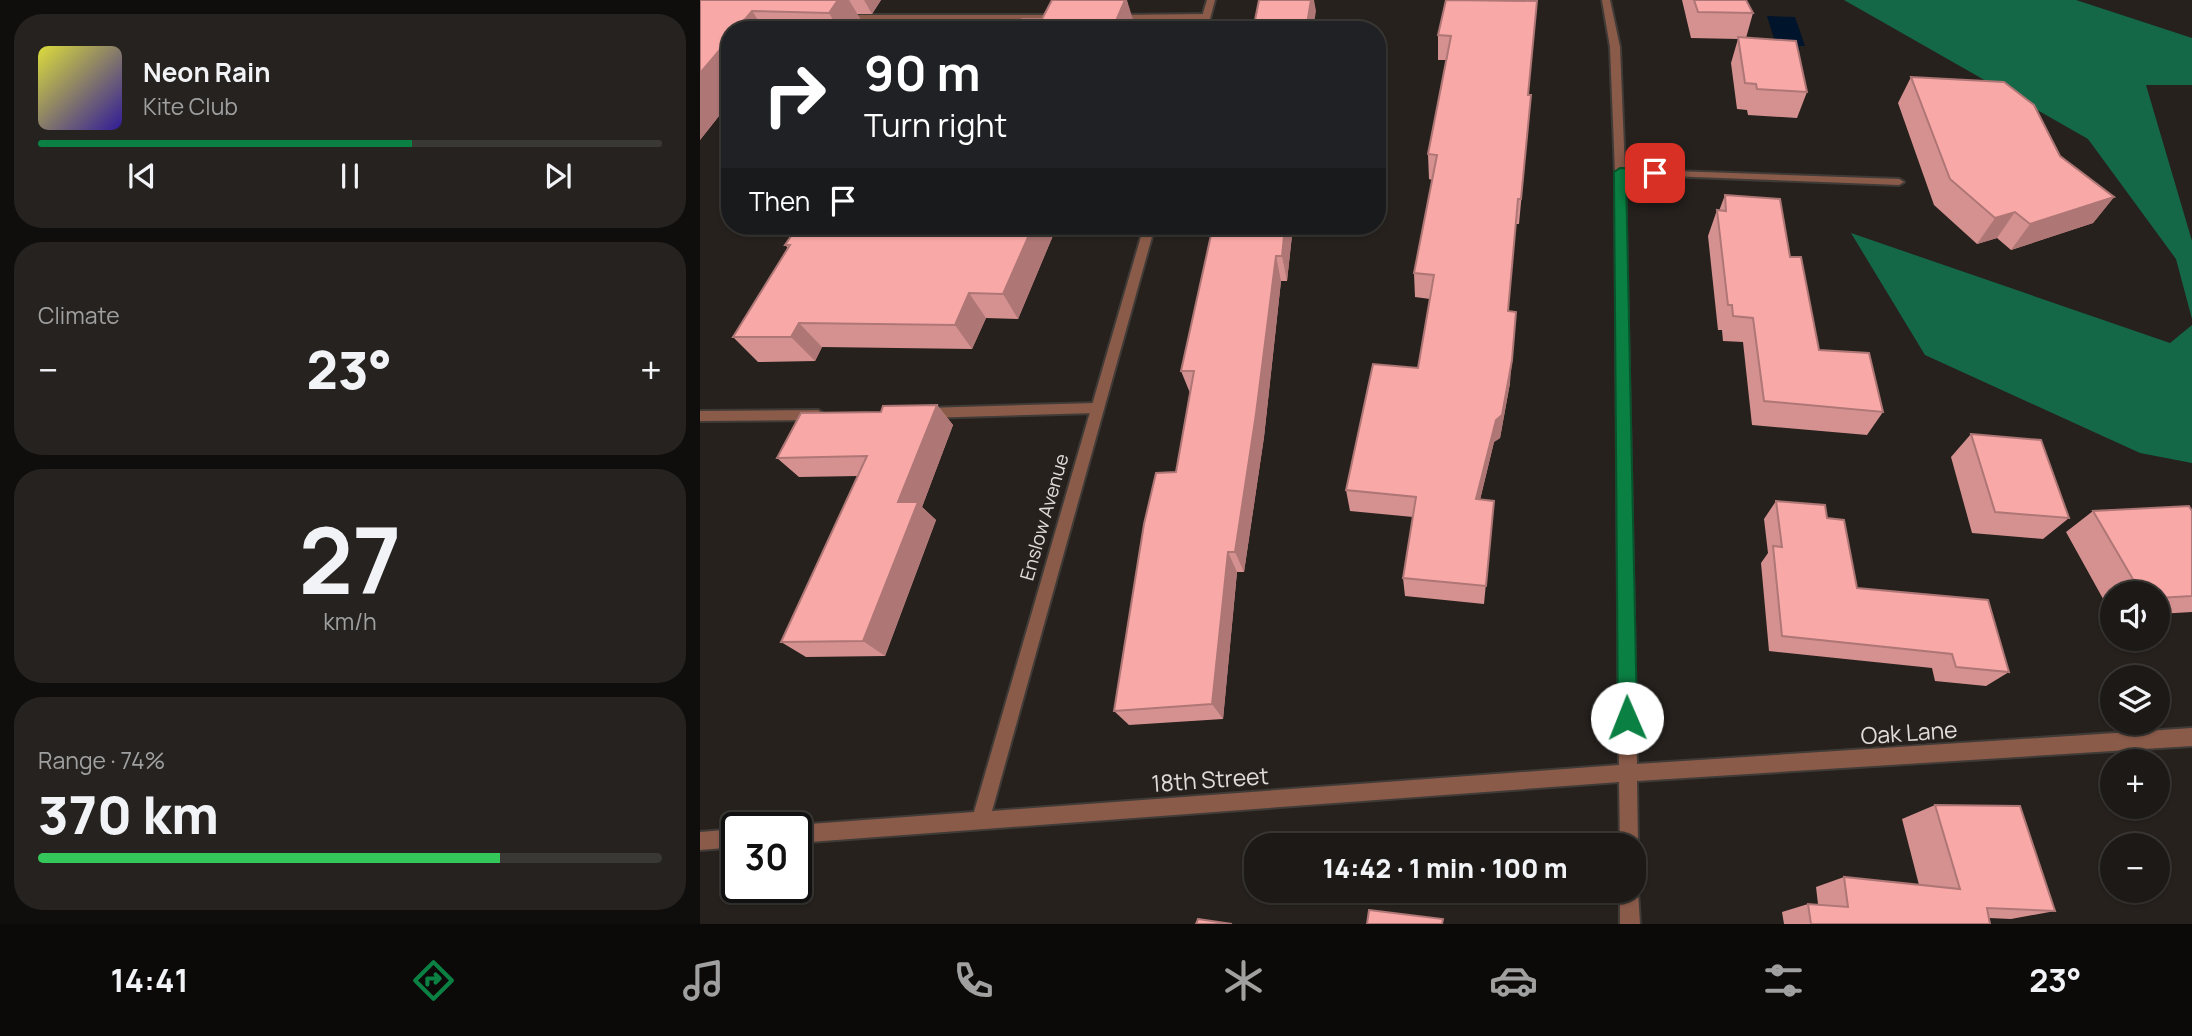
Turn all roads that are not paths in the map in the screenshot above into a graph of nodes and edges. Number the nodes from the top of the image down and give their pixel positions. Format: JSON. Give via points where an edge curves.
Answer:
{"nodes":[{"id":1,"x":1210,"y":0,"type":"edge"},
{"id":2,"x":1606,"y":0,"type":"edge"},
{"id":3,"x":1206,"y":17,"type":"junction"},
{"id":4,"x":829,"y":18,"type":"edge"},
{"id":5,"x":1077,"y":18,"type":"edge"},
{"id":6,"x":1105,"y":18,"type":"edge"},
{"id":7,"x":1205,"y":21,"type":"edge"},
{"id":8,"x":1620,"y":172,"type":"junction"},
{"id":9,"x":1899,"y":183,"type":"dead end"},
{"id":10,"x":1146,"y":235,"type":"edge"},
{"id":11,"x":1096,"y":408,"type":"junction"},
{"id":12,"x":908,"y":414,"type":"edge"},
{"id":13,"x":828,"y":415,"type":"edge"},
{"id":14,"x":700,"y":416,"type":"edge"},
{"id":15,"x":2192,"y":737,"type":"edge"},
{"id":16,"x":1628,"y":773,"type":"junction"},
{"id":17,"x":980,"y":821,"type":"junction"},
{"id":18,"x":812,"y":833,"type":"edge"},
{"id":19,"x":1629,"y":833,"type":"edge"},
{"id":20,"x":721,"y":839,"type":"edge"},
{"id":21,"x":700,"y":841,"type":"edge"},
{"id":22,"x":1629,"y":903,"type":"edge"},
{"id":23,"x":1630,"y":924,"type":"edge"}],
"edges":[{"from":1,"to":3,"type":"street"},
{"from":2,"to":8,"type":"street","via":[[1615,47]]},
{"from":3,"to":6,"type":"street"},
{"from":3,"to":7,"type":"street"},
{"from":4,"to":5,"type":"street"},
{"from":8,"to":9,"type":"street"},
{"from":8,"to":16,"type":"street"},
{"from":10,"to":11,"type":"street","name":"Enslow Avenue"},
{"from":11,"to":12,"type":"street"},
{"from":11,"to":17,"type":"street","name":"Enslow Avenue"},
{"from":13,"to":14,"type":"street"},
{"from":15,"to":16,"type":"street","name":"Oak Lane"},
{"from":16,"to":17,"type":"street","name":"18th Street"},
{"from":16,"to":19,"type":"street"},
{"from":17,"to":18,"type":"street","name":"18th Street"},
{"from":20,"to":21,"type":"street"},
{"from":22,"to":23,"type":"street"}]}
